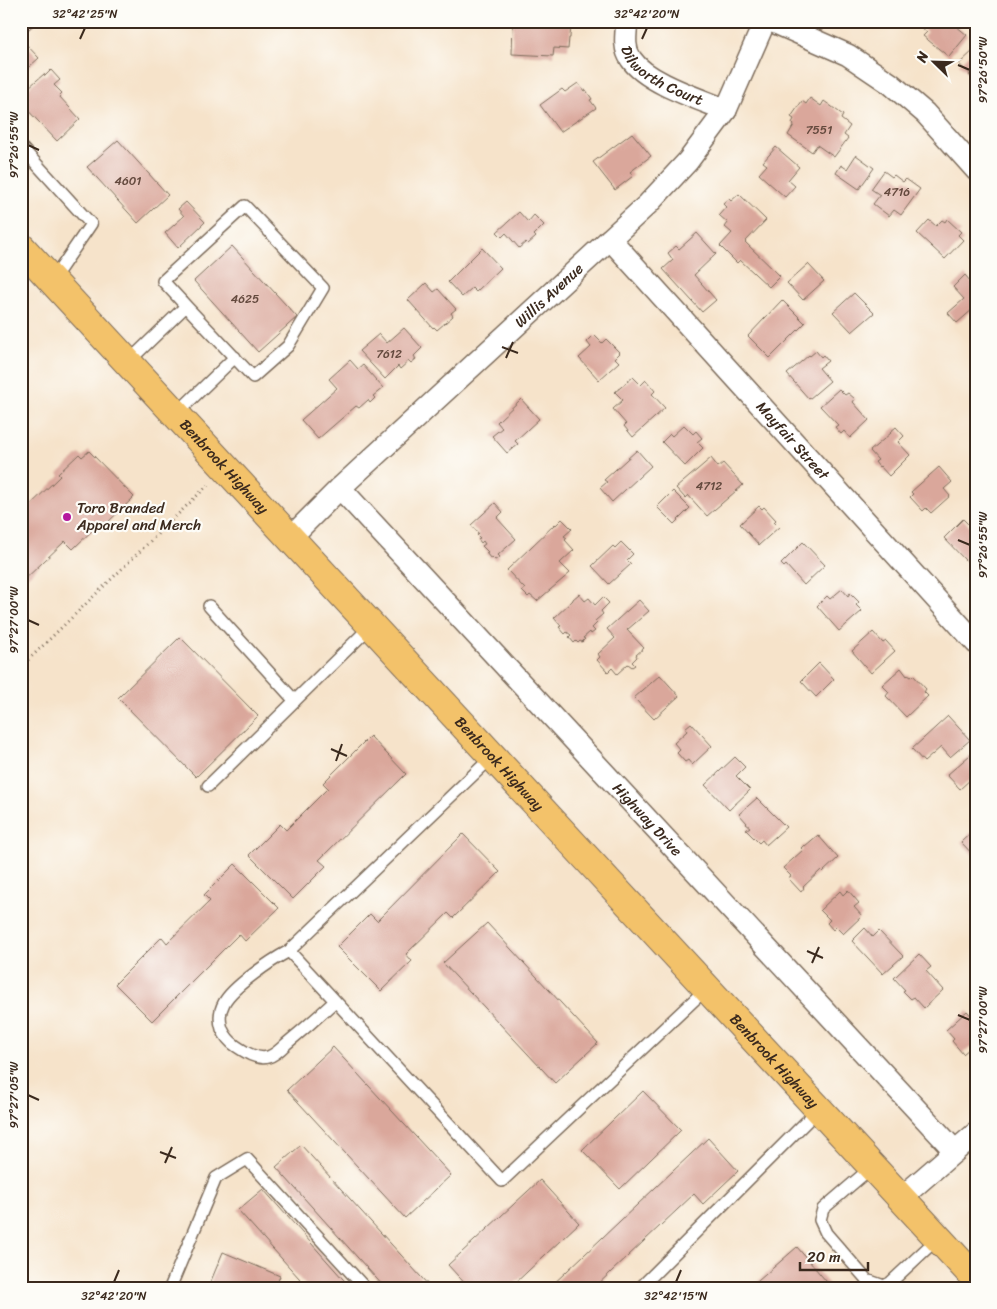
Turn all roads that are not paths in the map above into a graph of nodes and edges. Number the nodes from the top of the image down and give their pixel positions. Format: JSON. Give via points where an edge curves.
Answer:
{"nodes":[{"id":1,"x":627,"y":21,"type":"edge"},
{"id":2,"x":765,"y":21,"type":"edge"},
{"id":3,"x":771,"y":21,"type":"edge"},
{"id":4,"x":726,"y":110,"type":"junction"},
{"id":5,"x":21,"y":147,"type":"edge"},
{"id":6,"x":976,"y":170,"type":"edge"},
{"id":7,"x":610,"y":239,"type":"junction"},
{"id":8,"x":21,"y":247,"type":"edge"},
{"id":9,"x":52,"y":281,"type":"junction"},
{"id":10,"x":186,"y":306,"type":"junction"},
{"id":11,"x":235,"y":357,"type":"junction"},
{"id":12,"x":128,"y":362,"type":"junction"},
{"id":13,"x":176,"y":414,"type":"junction"},
{"id":14,"x":340,"y":488,"type":"junction"},
{"id":15,"x":290,"y":538,"type":"junction"},
{"id":16,"x":209,"y":606,"type":"dead end"},
{"id":17,"x":371,"y":626,"type":"junction"},
{"id":18,"x":976,"y":643,"type":"edge"},
{"id":19,"x":295,"y":701,"type":"junction"},
{"id":20,"x":492,"y":757,"type":"junction"},
{"id":21,"x":208,"y":786,"type":"dead end"},
{"id":22,"x":288,"y":951,"type":"junction"},
{"id":23,"x":707,"y":988,"type":"junction"},
{"id":24,"x":335,"y":1001,"type":"junction"},
{"id":25,"x":818,"y":1109,"type":"junction"},
{"id":26,"x":976,"y":1133,"type":"edge"},
{"id":27,"x":955,"y":1151,"type":"junction"},
{"id":28,"x":872,"y":1167,"type":"junction"},
{"id":29,"x":900,"y":1198,"type":"junction"},
{"id":30,"x":938,"y":1238,"type":"junction"},
{"id":31,"x":976,"y":1280,"type":"edge"},
{"id":32,"x":170,"y":1288,"type":"edge"},
{"id":33,"x":365,"y":1288,"type":"edge"},
{"id":34,"x":640,"y":1288,"type":"edge"}],
"edges":[{"from":1,"to":4,"type":"street","name":"Dilworth Court","via":[[625,41],[630,58],[642,71],[670,88]]},
{"from":2,"to":4,"type":"street","name":"Willis Avenue"},
{"from":3,"to":6,"type":"street","via":[[848,55],[891,84],[925,113]]},
{"from":4,"to":7,"type":"street","name":"Willis Avenue","via":[[688,161]]},
{"from":5,"to":9,"type":"lane","via":[[91,224]]},
{"from":7,"to":14,"type":"street","name":"Willis Avenue"},
{"from":7,"to":18,"type":"street","name":"Mayfair Street"},
{"from":8,"to":9,"type":"main road","name":"Benbrook Highway"},
{"from":9,"to":12,"type":"main road","name":"Benbrook Highway"},
{"from":10,"to":11,"type":"lane"},
{"from":10,"to":11,"type":"lane","via":[[163,282],[245,206],[323,288],[288,346],[253,377]]},
{"from":10,"to":12,"type":"lane"},
{"from":11,"to":13,"type":"lane"},
{"from":12,"to":13,"type":"main road","name":"Benbrook Highway"},
{"from":13,"to":15,"type":"main road","name":"Benbrook Highway"},
{"from":14,"to":15,"type":"street","name":"Willis Avenue"},
{"from":14,"to":27,"type":"street","name":"Highway Drive"},
{"from":15,"to":17,"type":"main road","name":"Benbrook Highway"},
{"from":16,"to":19,"type":"lane"},
{"from":17,"to":19,"type":"lane"},
{"from":17,"to":20,"type":"main road","name":"Benbrook Highway"},
{"from":19,"to":21,"type":"lane"},
{"from":20,"to":22,"type":"lane"},
{"from":20,"to":23,"type":"main road","name":"Benbrook Highway"},
{"from":22,"to":24,"type":"lane"},
{"from":22,"to":24,"type":"lane","via":[[269,962],[224,1001],[220,1023],[231,1042],[242,1050],[265,1058],[276,1053]]},
{"from":23,"to":24,"type":"lane","via":[[502,1181]]},
{"from":23,"to":25,"type":"main road","name":"Benbrook Highway"},
{"from":25,"to":28,"type":"main road","name":"Benbrook Highway"},
{"from":25,"to":34,"type":"lane"},
{"from":26,"to":27,"type":"street"},
{"from":27,"to":29,"type":"street"},
{"from":28,"to":29,"type":"main road","name":"Benbrook Highway"},
{"from":28,"to":30,"type":"lane","via":[[823,1210],[820,1220],[826,1233],[867,1280],[884,1286],[890,1283]]},
{"from":29,"to":30,"type":"main road","name":"Benbrook Highway"},
{"from":30,"to":31,"type":"main road","name":"Benbrook Highway"},
{"from":32,"to":33,"type":"lane","via":[[216,1178],[247,1159]]}]}
